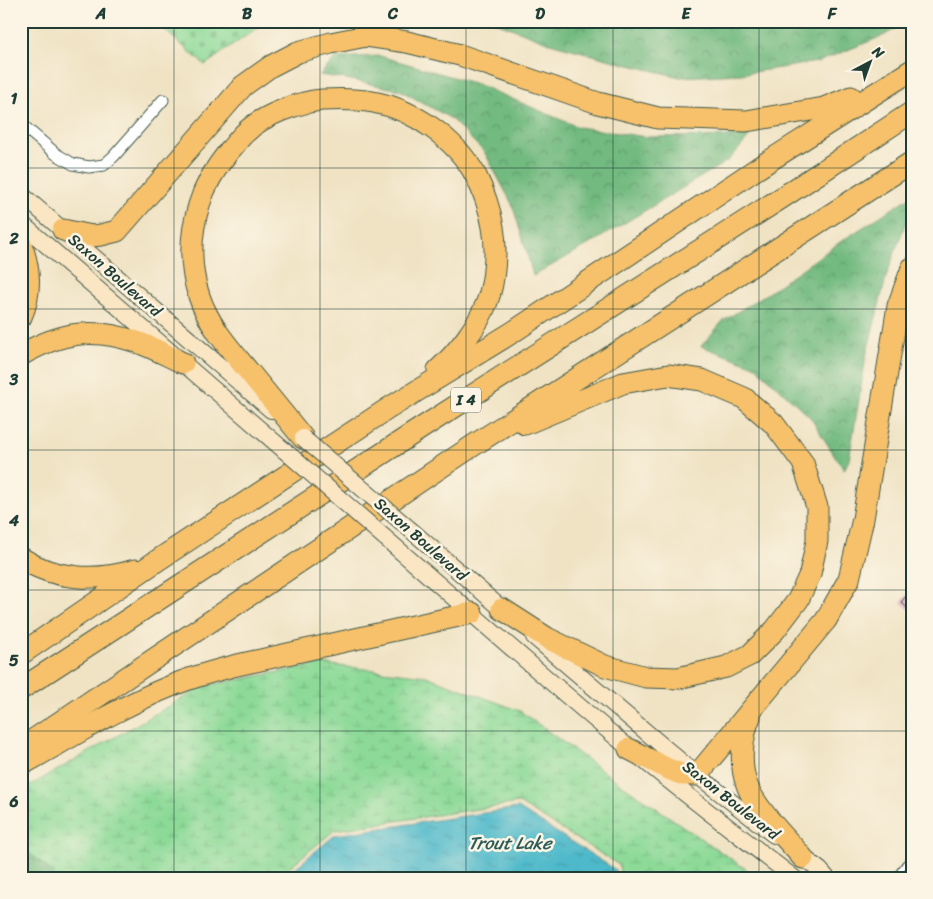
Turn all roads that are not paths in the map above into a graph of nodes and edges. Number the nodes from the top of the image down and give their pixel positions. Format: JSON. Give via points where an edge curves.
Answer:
{"nodes":[{"id":1,"x":909,"y":71,"type":"edge"},
{"id":2,"x":163,"y":100,"type":"dead end"},
{"id":3,"x":912,"y":112,"type":"edge"},
{"id":4,"x":21,"y":124,"type":"edge"},
{"id":5,"x":912,"y":162,"type":"edge"},
{"id":6,"x":21,"y":194,"type":"edge"},
{"id":7,"x":21,"y":223,"type":"edge"},
{"id":8,"x":63,"y":230,"type":"junction"},
{"id":9,"x":21,"y":244,"type":"edge"},
{"id":10,"x":912,"y":268,"type":"edge"},
{"id":11,"x":21,"y":318,"type":"edge"},
{"id":12,"x":21,"y":355,"type":"edge"},
{"id":13,"x":183,"y":363,"type":"junction"},
{"id":14,"x":389,"y":408,"type":"junction"},
{"id":15,"x":303,"y":438,"type":"junction"},
{"id":16,"x":474,"y":446,"type":"junction"},
{"id":17,"x":21,"y":558,"type":"edge"},
{"id":18,"x":158,"y":560,"type":"junction"},
{"id":19,"x":502,"y":609,"type":"junction"},
{"id":20,"x":472,"y":613,"type":"junction"},
{"id":21,"x":21,"y":654,"type":"edge"},
{"id":22,"x":21,"y":689,"type":"edge"},
{"id":23,"x":754,"y":707,"type":"junction"},
{"id":24,"x":21,"y":748,"type":"edge"},
{"id":25,"x":629,"y":749,"type":"junction"},
{"id":26,"x":21,"y":765,"type":"edge"},
{"id":27,"x":697,"y":775,"type":"junction"},
{"id":28,"x":912,"y":857,"type":"edge"},
{"id":29,"x":803,"y":858,"type":"junction"},
{"id":30,"x":794,"y":878,"type":"edge"},
{"id":31,"x":827,"y":878,"type":"edge"},
{"id":32,"x":895,"y":878,"type":"edge"}],
"edges":[{"from":1,"to":8,"type":"highway","via":[[824,108],[746,121],[658,118],[598,103],[460,55],[408,42],[366,36],[331,42],[298,52],[242,86],[117,231],[92,236]]},
{"from":1,"to":14,"type":"highway","via":[[513,332]]},
{"from":2,"to":4,"type":"street","via":[[104,165],[73,164]]},
{"from":3,"to":22,"type":"highway","number":"I 4"},
{"from":5,"to":16,"type":"highway","number":"I 4"},
{"from":6,"to":8,"type":"main road","name":"Saxon Boulevard"},
{"from":7,"to":13,"type":"main road","name":"Saxon Boulevard"},
{"from":8,"to":15,"type":"main road","name":"Saxon Boulevard"},
{"from":9,"to":11,"type":"highway","via":[[29,288]]},
{"from":10,"to":23,"type":"highway","via":[[898,306],[863,519],[849,579],[826,620]]},
{"from":12,"to":13,"type":"highway","via":[[71,334],[104,334],[138,342]]},
{"from":13,"to":20,"type":"main road","name":"Saxon Boulevard","bridge":true},
{"from":14,"to":15,"type":"highway","via":[[440,369],[479,319],[493,276],[495,236],[491,214],[475,175],[464,159],[448,141],[413,116],[374,102],[353,99],[298,104],[264,119],[247,131],[222,160],[201,197],[191,250],[193,277],[208,318]]},
{"from":14,"to":18,"type":"highway"},
{"from":15,"to":19,"type":"main road","name":"Saxon Boulevard","bridge":true},
{"from":16,"to":19,"type":"highway","via":[[623,383],[668,375],[702,380],[744,398],[774,424],[803,463],[817,507],[817,541],[812,566],[798,600],[750,655],[726,667],[678,678],[646,677],[590,659],[547,638]]},
{"from":16,"to":24,"type":"highway","number":"I 4"},
{"from":17,"to":18,"type":"highway","via":[[56,574],[87,578],[122,574]]},
{"from":18,"to":21,"type":"highway"},
{"from":19,"to":27,"type":"main road","name":"Saxon Boulevard"},
{"from":20,"to":25,"type":"main road","name":"Saxon Boulevard"},
{"from":20,"to":26,"type":"highway","via":[[198,675],[134,702]]},
{"from":23,"to":27,"type":"highway"},
{"from":23,"to":29,"type":"highway","via":[[743,745],[746,785],[759,806]]},
{"from":25,"to":27,"type":"highway","via":[[666,768]]},
{"from":25,"to":30,"type":"main road","name":"Saxon Boulevard"},
{"from":27,"to":29,"type":"main road","name":"Saxon Boulevard"},
{"from":28,"to":32,"type":"lane"},
{"from":29,"to":31,"type":"main road","name":"Saxon Boulevard"}]}
